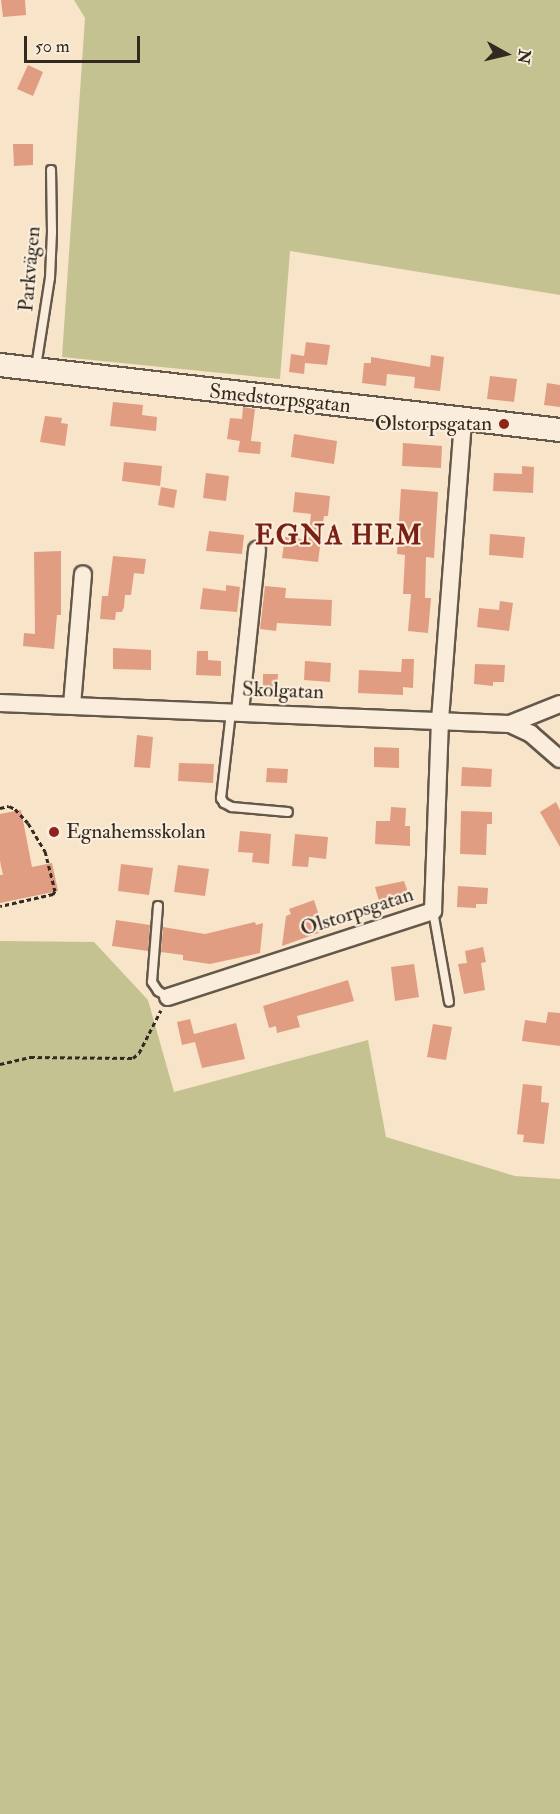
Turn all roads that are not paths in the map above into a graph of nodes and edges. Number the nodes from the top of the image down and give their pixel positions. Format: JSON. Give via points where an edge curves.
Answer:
{"nodes":[{"id":1,"x":51,"y":170,"type":"dead end"},
{"id":2,"x":0,"y":365,"type":"edge"},
{"id":3,"x":36,"y":370,"type":"junction"},
{"id":4,"x":463,"y":419,"type":"junction"},
{"id":5,"x":560,"y":430,"type":"edge"},
{"id":6,"x":257,"y":550,"type":"dead end"},
{"id":7,"x":82,"y":574,"type":"dead end"},
{"id":8,"x":0,"y":703,"type":"edge"},
{"id":9,"x":560,"y":704,"type":"edge"},
{"id":10,"x":72,"y":705,"type":"junction"},
{"id":11,"x":236,"y":712,"type":"junction"},
{"id":12,"x":440,"y":720,"type":"junction"},
{"id":13,"x":510,"y":724,"type":"junction"},
{"id":14,"x":560,"y":759,"type":"edge"},
{"id":15,"x":288,"y":812,"type":"dead end"},
{"id":16,"x":158,"y":906,"type":"dead end"},
{"id":17,"x":433,"y":911,"type":"junction"},
{"id":18,"x":168,"y":997,"type":"joint"},
{"id":19,"x":449,"y":1002,"type":"dead end"}],
"edges":[{"from":1,"to":3,"type":"lane","name":"Parkvägen","via":[[50,278]]},
{"from":2,"to":3,"type":"street","name":"Smedstorpsgatan"},
{"from":3,"to":4,"type":"street","name":"Smedstorpsgatan"},
{"from":4,"to":5,"type":"street","name":"Smedstorpsgatan"},
{"from":4,"to":12,"type":"street","name":"Olstorpsgatan"},
{"from":6,"to":11,"type":"street"},
{"from":7,"to":10,"type":"street"},
{"from":8,"to":10,"type":"street","name":"Skolgatan"},
{"from":9,"to":13,"type":"street","name":"Skolgatan"},
{"from":10,"to":11,"type":"street","name":"Skolgatan"},
{"from":11,"to":12,"type":"street","name":"Skolgatan"},
{"from":11,"to":15,"type":"lane","via":[[220,798],[232,807]]},
{"from":12,"to":13,"type":"street","name":"Skolgatan"},
{"from":12,"to":17,"type":"street","name":"Olstorpsgatan"},
{"from":13,"to":14,"type":"street","via":[[531,734]]},
{"from":16,"to":18,"type":"lane","via":[[152,982]]},
{"from":17,"to":18,"type":"street","name":"Olstorpsgatan"},
{"from":17,"to":19,"type":"lane"}]}
